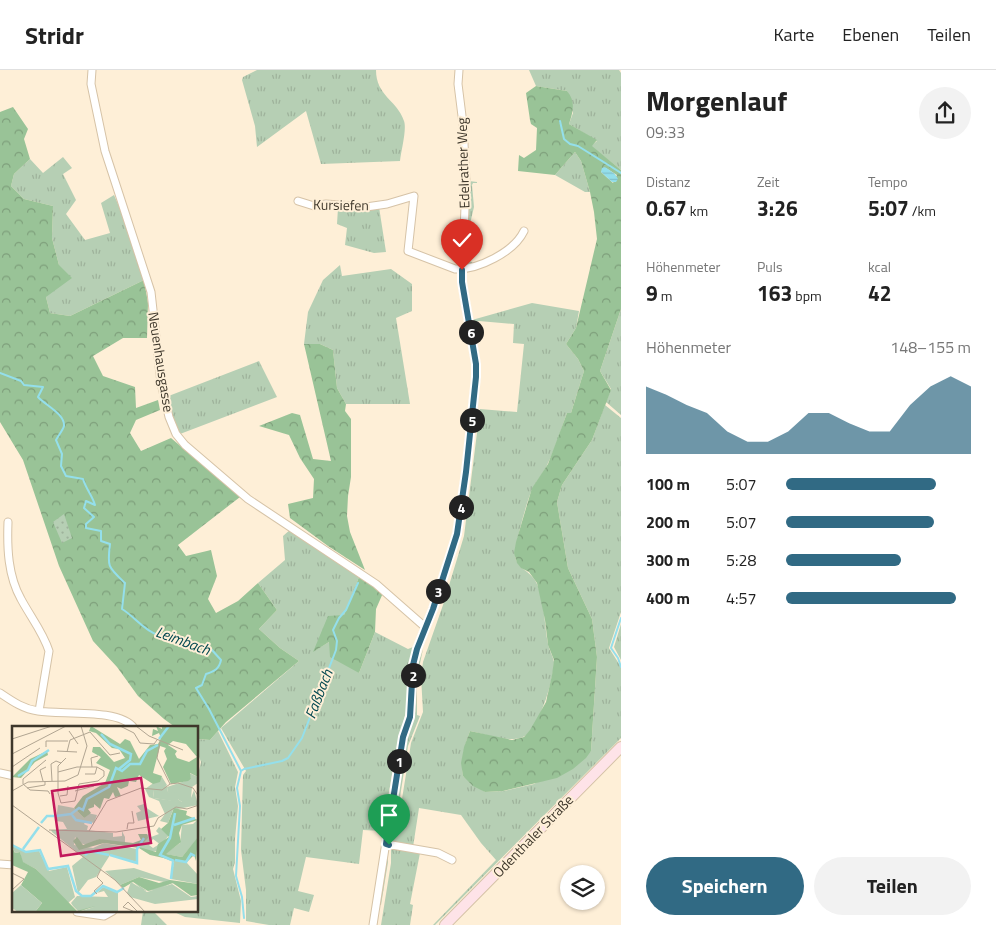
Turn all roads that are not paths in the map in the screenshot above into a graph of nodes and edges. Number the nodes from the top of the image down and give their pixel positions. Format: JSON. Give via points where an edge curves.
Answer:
{"nodes":[{"id":1,"x":92,"y":70,"type":"edge"},
{"id":2,"x":459,"y":70,"type":"edge"},
{"id":3,"x":298,"y":201,"type":"dead end"},
{"id":4,"x":524,"y":231,"type":"dead end"},
{"id":5,"x":462,"y":270,"type":"junction"},
{"id":6,"x":8,"y":522,"type":"dead end"},
{"id":7,"x":426,"y":627,"type":"junction"},
{"id":8,"x":0,"y":693,"type":"edge"},
{"id":9,"x":39,"y":711,"type":"junction"},
{"id":10,"x":133,"y":726,"type":"edge"},
{"id":11,"x":621,"y":746,"type":"edge"},
{"id":12,"x":386,"y":844,"type":"junction"},
{"id":13,"x":452,"y":860,"type":"dead end"},
{"id":14,"x":77,"y":912,"type":"edge"},
{"id":15,"x":111,"y":912,"type":"edge"},
{"id":16,"x":373,"y":925,"type":"edge"},
{"id":17,"x":445,"y":925,"type":"edge"}],
"edges":[{"from":1,"to":7,"type":"street","name":"Neuenhausgasse","via":[[91,84],[105,151],[150,292],[161,383],[176,434],[248,499],[376,584]]},
{"from":2,"to":5,"type":"street","name":"Edelrather Weg","via":[[466,182]]},
{"from":3,"to":5,"type":"street","name":"Kursiefen","via":[[314,206],[366,207],[414,196],[408,251]]},
{"from":4,"to":5,"type":"street","via":[[520,240],[494,259]]},
{"from":5,"to":7,"type":"street","name":"Edelrather Weg","via":[[476,377],[457,534]]},
{"from":6,"to":9,"type":"street","via":[[12,578],[49,651]]},
{"from":7,"to":12,"type":"street","name":"Edelrather Weg","via":[[413,665],[410,717],[403,737]]},
{"from":8,"to":9,"type":"street","via":[[16,704]]},
{"from":9,"to":10,"type":"street","via":[[99,713]]},
{"from":11,"to":17,"type":"main road","name":"Odenthaler Straße"},
{"from":12,"to":13,"type":"street","via":[[438,853]]},
{"from":12,"to":16,"type":"street","name":"Edelrather Weg"},
{"from":14,"to":15,"type":"street","via":[[104,916]]}]}
